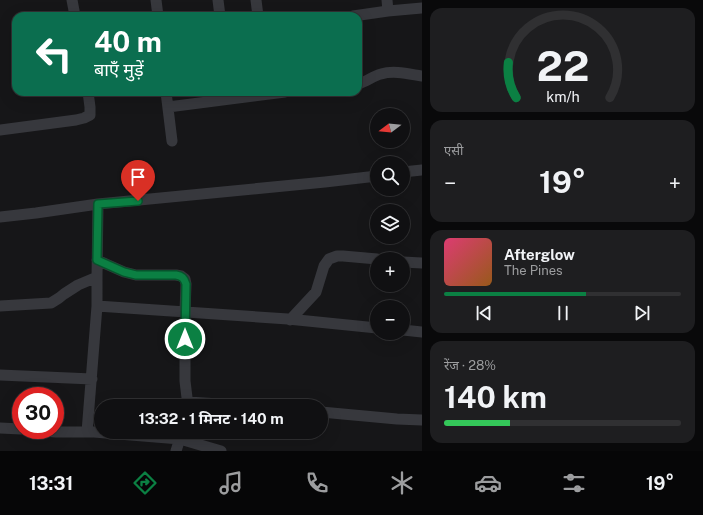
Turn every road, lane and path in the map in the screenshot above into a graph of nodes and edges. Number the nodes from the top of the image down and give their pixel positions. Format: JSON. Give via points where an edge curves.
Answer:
{"nodes":[{"id":1,"x":72,"y":0,"type":"edge"},
{"id":2,"x":156,"y":0,"type":"edge"},
{"id":3,"x":218,"y":0,"type":"edge"},
{"id":4,"x":256,"y":0,"type":"edge"},
{"id":5,"x":388,"y":6,"type":"edge"},
{"id":6,"x":422,"y":8,"type":"edge"},
{"id":7,"x":74,"y":12,"type":"edge"},
{"id":8,"x":158,"y":12,"type":"edge"},
{"id":9,"x":220,"y":12,"type":"edge"},
{"id":10,"x":258,"y":12,"type":"edge"},
{"id":11,"x":362,"y":13,"type":"edge"},
{"id":12,"x":422,"y":76,"type":"edge"},
{"id":13,"x":362,"y":82,"type":"edge"},
{"id":14,"x":88,"y":96,"type":"edge"},
{"id":15,"x":167,"y":96,"type":"edge"},
{"id":16,"x":254,"y":96,"type":"edge"},
{"id":17,"x":168,"y":107,"type":"junction"},
{"id":18,"x":0,"y":130,"type":"edge"},
{"id":19,"x":172,"y":141,"type":"dead end"},
{"id":20,"x":422,"y":170,"type":"edge"},
{"id":21,"x":410,"y":171,"type":"edge"},
{"id":22,"x":370,"y":177,"type":"edge"},
{"id":23,"x":98,"y":204,"type":"junction"},
{"id":24,"x":0,"y":217,"type":"edge"},
{"id":25,"x":370,"y":258,"type":"edge"},
{"id":26,"x":97,"y":260,"type":"junction"},
{"id":27,"x":410,"y":262,"type":"edge"},
{"id":28,"x":422,"y":263,"type":"edge"},
{"id":29,"x":97,"y":277,"type":"junction"},
{"id":30,"x":0,"y":306,"type":"edge"},
{"id":31,"x":97,"y":306,"type":"junction"},
{"id":32,"x":185,"y":312,"type":"junction"},
{"id":33,"x":290,"y":320,"type":"junction"},
{"id":34,"x":370,"y":327,"type":"edge"},
{"id":35,"x":410,"y":331,"type":"edge"},
{"id":36,"x":422,"y":332,"type":"edge"},
{"id":37,"x":0,"y":375,"type":"edge"},
{"id":38,"x":92,"y":379,"type":"junction"},
{"id":39,"x":187,"y":399,"type":"edge"},
{"id":40,"x":328,"y":413,"type":"edge"},
{"id":41,"x":422,"y":420,"type":"edge"},
{"id":42,"x":0,"y":428,"type":"edge"},
{"id":43,"x":12,"y":429,"type":"edge"},
{"id":44,"x":64,"y":432,"type":"edge"},
{"id":45,"x":87,"y":432,"type":"junction"},
{"id":46,"x":94,"y":432,"type":"edge"},
{"id":47,"x":180,"y":439,"type":"edge"},
{"id":48,"x":191,"y":439,"type":"edge"},
{"id":49,"x":176,"y":451,"type":"edge"},
{"id":50,"x":221,"y":451,"type":"edge"}],
"edges":[{"from":1,"to":7,"type":"street"},
{"from":2,"to":8,"type":"street"},
{"from":3,"to":9,"type":"street"},
{"from":4,"to":10,"type":"street"},
{"from":5,"to":6,"type":"street"},
{"from":5,"to":11,"type":"street"},
{"from":12,"to":13,"type":"street","via":[[388,72]]},
{"from":14,"to":18,"type":"street","via":[[90,115],[84,118]]},
{"from":15,"to":17,"type":"street"},
{"from":16,"to":17,"type":"street"},
{"from":17,"to":19,"type":"street"},
{"from":20,"to":21,"type":"street"},
{"from":22,"to":23,"type":"street"},
{"from":23,"to":24,"type":"street"},
{"from":23,"to":26,"type":"street"},
{"from":25,"to":33,"type":"street","via":[[337,256],[329,259],[324,266],[316,292]]},
{"from":26,"to":29,"type":"street"},
{"from":26,"to":32,"type":"street","via":[[136,275],[181,276],[186,284]]},
{"from":27,"to":28,"type":"street"},
{"from":29,"to":30,"type":"street","via":[[78,285],[54,302]]},
{"from":29,"to":31,"type":"street"},
{"from":31,"to":32,"type":"street"},
{"from":31,"to":38,"type":"street"},
{"from":32,"to":33,"type":"street"},
{"from":32,"to":39,"type":"street"},
{"from":33,"to":34,"type":"street"},
{"from":35,"to":36,"type":"street"},
{"from":37,"to":38,"type":"street"},
{"from":38,"to":45,"type":"street"},
{"from":40,"to":41,"type":"street"},
{"from":42,"to":43,"type":"street"},
{"from":44,"to":45,"type":"street"},
{"from":45,"to":46,"type":"street"},
{"from":47,"to":49,"type":"street"},
{"from":48,"to":50,"type":"street"}]}
